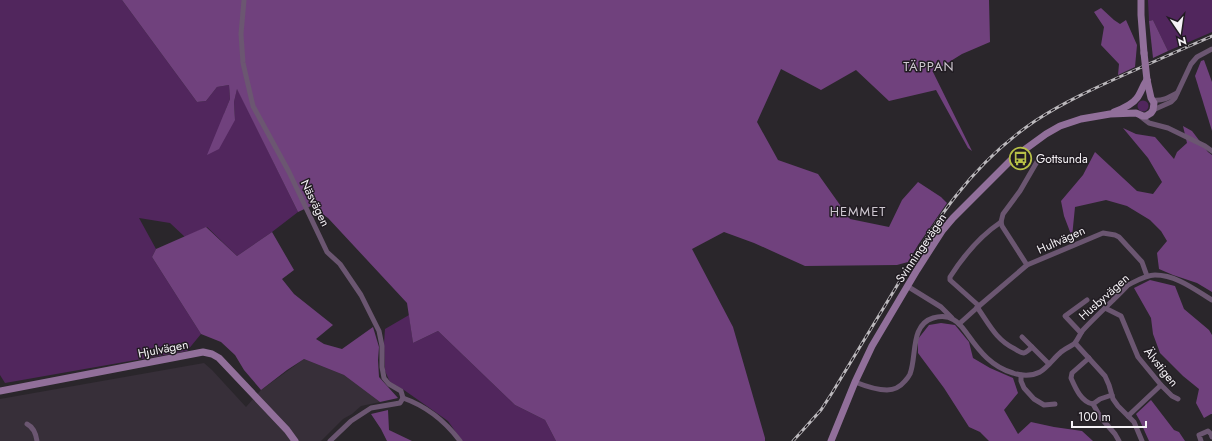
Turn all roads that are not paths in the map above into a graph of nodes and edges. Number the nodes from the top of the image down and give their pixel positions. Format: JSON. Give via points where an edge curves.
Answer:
{"nodes":[{"id":1,"x":244,"y":0,"type":"edge"},
{"id":2,"x":1142,"y":0,"type":"edge"},
{"id":3,"x":1212,"y":49,"type":"edge"},
{"id":4,"x":1146,"y":80,"type":"junction"},
{"id":5,"x":1177,"y":93,"type":"junction"},
{"id":6,"x":1136,"y":99,"type":"junction"},
{"id":7,"x":1154,"y":105,"type":"junction"},
{"id":8,"x":1110,"y":114,"type":"junction"},
{"id":9,"x":1138,"y":114,"type":"junction"},
{"id":10,"x":1157,"y":124,"type":"junction"},
{"id":11,"x":1212,"y":151,"type":"edge"},
{"id":12,"x":1041,"y":157,"type":"dead end"},
{"id":13,"x":1001,"y":222,"type":"junction"},
{"id":14,"x":1027,"y":265,"type":"junction"},
{"id":15,"x":1147,"y":276,"type":"junction"},
{"id":16,"x":908,"y":286,"type":"junction"},
{"id":17,"x":1087,"y":300,"type":"dead end"},
{"id":18,"x":1212,"y":300,"type":"edge"},
{"id":19,"x":978,"y":306,"type":"junction"},
{"id":20,"x":1105,"y":308,"type":"junction"},
{"id":21,"x":954,"y":320,"type":"junction"},
{"id":22,"x":959,"y":324,"type":"junction"},
{"id":23,"x":1081,"y":333,"type":"junction"},
{"id":24,"x":1022,"y":337,"type":"dead end"},
{"id":25,"x":1075,"y":343,"type":"junction"},
{"id":26,"x":1032,"y":347,"type":"junction"},
{"id":27,"x":1089,"y":358,"type":"junction"},
{"id":28,"x":1049,"y":364,"type":"junction"},
{"id":29,"x":1021,"y":376,"type":"junction"},
{"id":30,"x":854,"y":382,"type":"junction"},
{"id":31,"x":1161,"y":385,"type":"junction"},
{"id":32,"x":0,"y":391,"type":"edge"},
{"id":33,"x":1112,"y":395,"type":"junction"},
{"id":34,"x":403,"y":398,"type":"junction"},
{"id":35,"x":1178,"y":400,"type":"dead end"},
{"id":36,"x":1055,"y":404,"type":"dead end"},
{"id":37,"x":1092,"y":404,"type":"junction"},
{"id":38,"x":1128,"y":416,"type":"junction"},
{"id":39,"x":27,"y":424,"type":"dead end"},
{"id":40,"x":1212,"y":437,"type":"edge"},
{"id":41,"x":38,"y":441,"type":"edge"},
{"id":42,"x":295,"y":441,"type":"edge"},
{"id":43,"x":330,"y":441,"type":"edge"},
{"id":44,"x":460,"y":441,"type":"edge"},
{"id":45,"x":831,"y":441,"type":"edge"},
{"id":46,"x":1119,"y":441,"type":"edge"},
{"id":47,"x":1142,"y":441,"type":"edge"},
{"id":48,"x":1201,"y":441,"type":"edge"}],
"edges":[{"from":1,"to":34,"type":"street","name":"Näsvägen","via":[[241,34],[243,63],[253,106],[289,172],[327,252],[340,264],[365,302],[379,331],[384,378],[401,391]]},
{"from":2,"to":4,"type":"main road","bridge":true},
{"from":3,"to":5,"type":"street","via":[[1197,57],[1191,64]]},
{"from":4,"to":6,"type":"main road"},
{"from":4,"to":7,"type":"main road"},
{"from":5,"to":7,"type":"street"},
{"from":5,"to":7,"type":"street","via":[[1171,102]]},
{"from":6,"to":7,"type":"main road","via":[[1142,95],[1146,96]]},
{"from":6,"to":8,"type":"main road","name":"Svinningevägen"},
{"from":6,"to":9,"type":"main road","via":[[1134,107]]},
{"from":7,"to":9,"type":"main road","name":"Svinningevägen","via":[[1146,116]]},
{"from":7,"to":10,"type":"street","via":[[1154,120]]},
{"from":8,"to":9,"type":"main road","name":"Svinningevägen"},
{"from":8,"to":16,"type":"main road","name":"Svinningevägen","via":[[1060,126],[1013,158],[949,222]]},
{"from":9,"to":10,"type":"street","via":[[1149,123]]},
{"from":10,"to":11,"type":"street"},
{"from":12,"to":13,"type":"street","via":[[1003,214]]},
{"from":13,"to":14,"type":"street"},
{"from":13,"to":19,"type":"street","via":[[975,243],[950,277],[950,280]]},
{"from":14,"to":15,"type":"street","name":"Hultvägen","via":[[1106,233],[1119,237],[1142,262]]},
{"from":14,"to":19,"type":"street","name":"Hultvägen"},
{"from":15,"to":18,"type":"street","name":"Husbyvägen","via":[[1179,280]]},
{"from":15,"to":20,"type":"street","name":"Husbyvägen","via":[[1128,285]]},
{"from":16,"to":21,"type":"street","via":[[941,307]]},
{"from":16,"to":30,"type":"main road","name":"Svinningevägen"},
{"from":17,"to":23,"type":"street","via":[[1065,316]]},
{"from":19,"to":22,"type":"street","name":"Hultvägen"},
{"from":19,"to":26,"type":"street","via":[[1002,342],[1022,352]]},
{"from":20,"to":23,"type":"street","name":"Husbyvägen"},
{"from":20,"to":31,"type":"street","name":"Älvstigen","via":[[1121,316],[1138,357]]},
{"from":21,"to":22,"type":"street"},
{"from":21,"to":30,"type":"street","via":[[941,316],[934,317],[922,325],[917,337],[910,374],[897,389],[887,390]]},
{"from":22,"to":29,"type":"street","via":[[989,360]]},
{"from":23,"to":25,"type":"street","name":"Husbyvägen"},
{"from":24,"to":26,"type":"street"},
{"from":25,"to":27,"type":"street"},
{"from":25,"to":28,"type":"street","name":"Husbyvägen","via":[[1059,353]]},
{"from":26,"to":28,"type":"street"},
{"from":27,"to":33,"type":"street","via":[[1105,376]]},
{"from":27,"to":37,"type":"street","via":[[1072,373],[1071,378],[1077,391]]},
{"from":28,"to":29,"type":"street","name":"Husbyvägen","via":[[1036,374]]},
{"from":29,"to":36,"type":"street","via":[[1024,388],[1034,399],[1044,405]]},
{"from":30,"to":45,"type":"main road","name":"Svinningevägen"},
{"from":31,"to":35,"type":"street","name":"Älvstigen"},
{"from":31,"to":38,"type":"street"},
{"from":32,"to":42,"type":"main road","name":"Hjulvägen","via":[[203,352],[218,358]]},
{"from":33,"to":37,"type":"street"},
{"from":33,"to":38,"type":"street"},
{"from":34,"to":43,"type":"street","via":[[400,403],[371,408],[351,421]]},
{"from":34,"to":44,"type":"street","via":[[440,418]]},
{"from":37,"to":46,"type":"street"},
{"from":38,"to":47,"type":"street","via":[[1134,422]]},
{"from":39,"to":41,"type":"street","via":[[35,432]]},
{"from":40,"to":48,"type":"street","via":[[1208,431],[1203,432],[1199,435]]}]}
